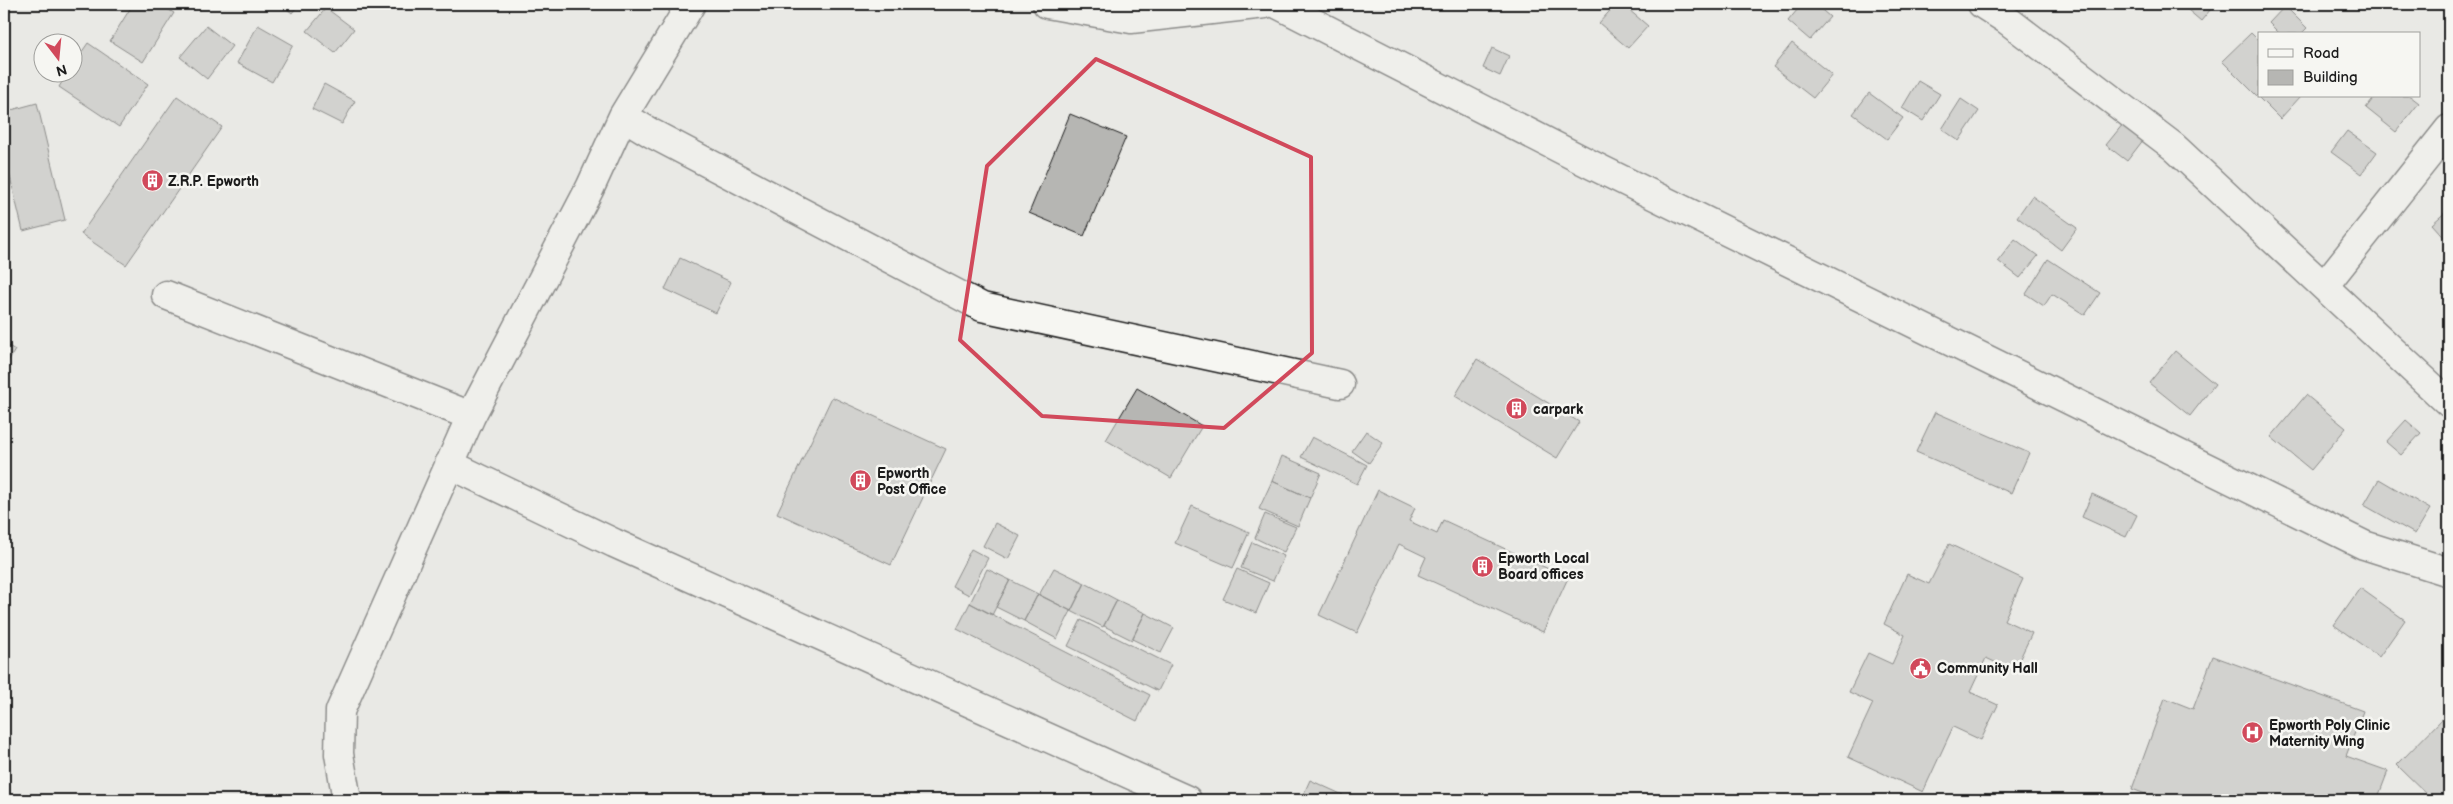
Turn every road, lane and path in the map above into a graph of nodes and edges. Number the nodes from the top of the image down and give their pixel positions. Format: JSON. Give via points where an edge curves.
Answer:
{"nodes":[{"id":1,"x":691,"y":4,"type":"edge"},
{"id":2,"x":1047,"y":4,"type":"edge"},
{"id":3,"x":1265,"y":4,"type":"edge"},
{"id":4,"x":1277,"y":4,"type":"edge"},
{"id":5,"x":1982,"y":4,"type":"edge"},
{"id":6,"x":2016,"y":12,"type":"edge"},
{"id":7,"x":622,"y":116,"type":"junction"},
{"id":8,"x":2449,"y":129,"type":"edge"},
{"id":9,"x":2324,"y":286,"type":"junction"},
{"id":10,"x":166,"y":295,"type":"dead end"},
{"id":11,"x":1340,"y":384,"type":"dead end"},
{"id":12,"x":2449,"y":403,"type":"edge"},
{"id":13,"x":471,"y":416,"type":"junction"},
{"id":14,"x":449,"y":464,"type":"junction"},
{"id":15,"x":2449,"y":572,"type":"edge"},
{"id":16,"x":347,"y":800,"type":"edge"},
{"id":17,"x":1187,"y":800,"type":"edge"}],
"edges":[{"from":1,"to":7,"type":"street"},
{"from":2,"to":3,"type":"street","via":[[1131,19]]},
{"from":4,"to":15,"type":"street","via":[[1592,165],[2364,545]]},
{"from":5,"to":6,"type":"street"},
{"from":6,"to":9,"type":"street","via":[[2174,147]]},
{"from":7,"to":11,"type":"street","via":[[982,308]]},
{"from":7,"to":13,"type":"street","via":[[590,188]]},
{"from":8,"to":9,"type":"street"},
{"from":9,"to":12,"type":"street"},
{"from":10,"to":13,"type":"street"},
{"from":13,"to":14,"type":"street"},
{"from":14,"to":16,"type":"street","via":[[340,711],[339,754]]},
{"from":14,"to":17,"type":"street","via":[[614,543]]}]}
